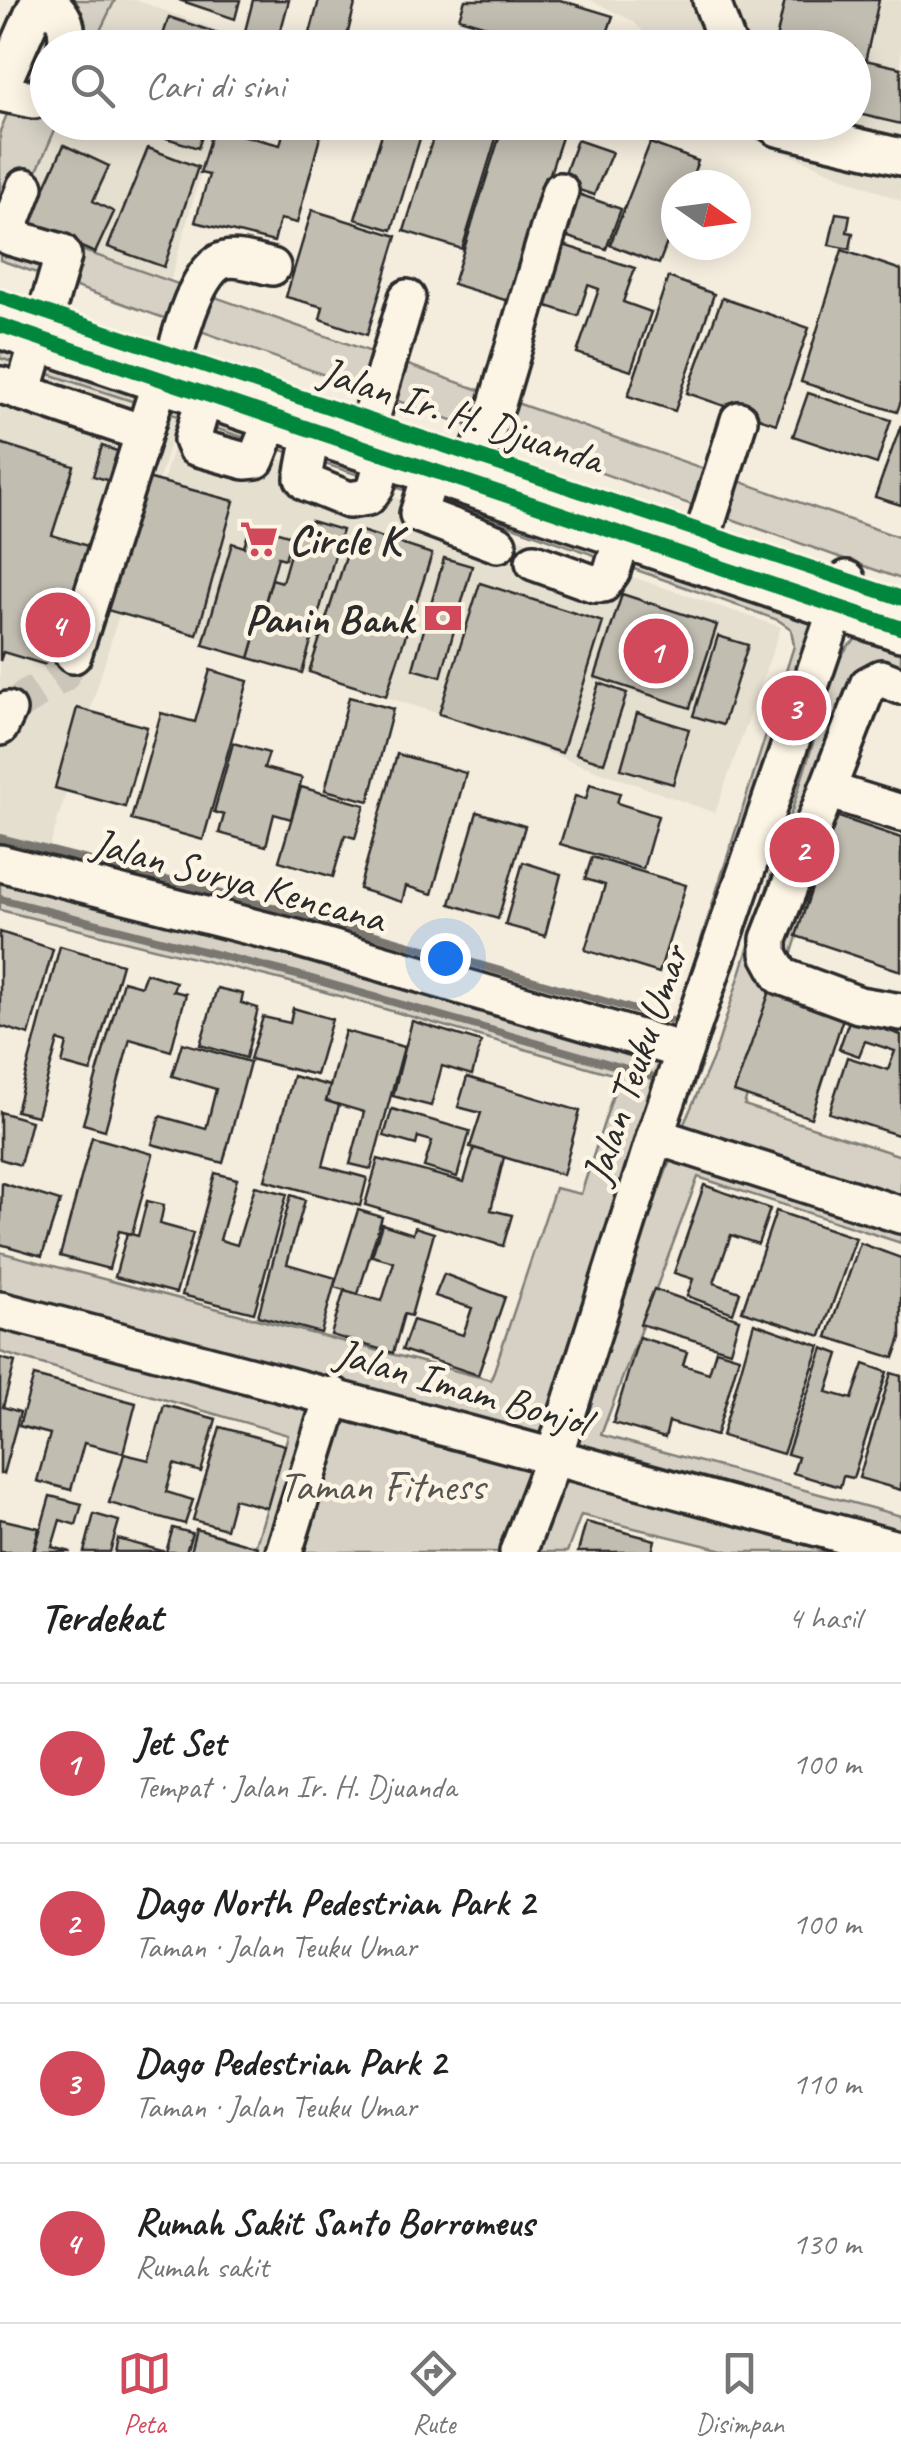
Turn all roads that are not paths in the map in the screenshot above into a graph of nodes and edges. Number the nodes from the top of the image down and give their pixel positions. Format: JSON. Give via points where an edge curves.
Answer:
{"nodes":[{"id":1,"x":43,"y":0,"type":"edge"},
{"id":2,"x":712,"y":0,"type":"edge"},
{"id":3,"x":68,"y":30,"type":"edge"},
{"id":4,"x":723,"y":30,"type":"edge"},
{"id":5,"x":0,"y":91,"type":"edge"},
{"id":6,"x":30,"y":99,"type":"edge"},
{"id":7,"x":829,"y":140,"type":"edge"},
{"id":8,"x":901,"y":157,"type":"edge"},
{"id":9,"x":25,"y":187,"type":"dead end"},
{"id":10,"x":560,"y":190,"type":"dead end"},
{"id":11,"x":272,"y":267,"type":"dead end"},
{"id":12,"x":0,"y":297,"type":"edge"},
{"id":13,"x":406,"y":298,"type":"dead end"},
{"id":14,"x":29,"y":326,"type":"edge"},
{"id":15,"x":168,"y":367,"type":"junction"},
{"id":16,"x":12,"y":388,"type":"edge"},
{"id":17,"x":738,"y":420,"type":"dead end"},
{"id":18,"x":143,"y":433,"type":"junction"},
{"id":19,"x":378,"y":438,"type":"junction"},
{"id":20,"x":477,"y":456,"type":"junction"},
{"id":21,"x":432,"y":470,"type":"junction"},
{"id":22,"x":704,"y":532,"type":"junction"},
{"id":23,"x":623,"y":535,"type":"junction"},
{"id":24,"x":498,"y":544,"type":"dead end"},
{"id":25,"x":534,"y":562,"type":"dead end"},
{"id":26,"x":842,"y":592,"type":"junction"},
{"id":27,"x":901,"y":598,"type":"edge"},
{"id":28,"x":901,"y":628,"type":"edge"},
{"id":29,"x":73,"y":655,"type":"tunnel mouth"},
{"id":30,"x":901,"y":686,"type":"edge"},
{"id":31,"x":827,"y":790,"type":"junction"},
{"id":32,"x":901,"y":812,"type":"edge"},
{"id":33,"x":0,"y":864,"type":"edge"},
{"id":34,"x":728,"y":926,"type":"junction"},
{"id":35,"x":769,"y":939,"type":"junction"},
{"id":36,"x":901,"y":1012,"type":"edge"},
{"id":37,"x":684,"y":1051,"type":"junction"},
{"id":38,"x":655,"y":1136,"type":"junction"},
{"id":39,"x":901,"y":1215,"type":"edge"},
{"id":40,"x":0,"y":1310,"type":"edge"},
{"id":41,"x":333,"y":1396,"type":"junction"},
{"id":42,"x":552,"y":1458,"type":"junction"},
{"id":43,"x":901,"y":1550,"type":"edge"},
{"id":44,"x":284,"y":1552,"type":"edge"},
{"id":45,"x":518,"y":1552,"type":"edge"}],
"edges":[{"from":1,"to":3,"type":"street","via":[[62,12]]},
{"from":1,"to":5,"type":"street"},
{"from":2,"to":4,"type":"street"},
{"from":5,"to":6,"type":"street"},
{"from":7,"to":8,"type":"street"},
{"from":9,"to":14,"type":"street","via":[[10,237],[63,256]]},
{"from":10,"to":20,"type":"street"},
{"from":11,"to":15,"type":"street","via":[[226,260],[213,266]]},
{"from":12,"to":14,"type":"main road","name":"Jalan Ir. H. Djuanda"},
{"from":13,"to":19,"type":"street"},
{"from":14,"to":15,"type":"main road","name":"Jalan Ir. H. Djuanda"},
{"from":14,"to":16,"type":"street"},
{"from":15,"to":18,"type":"street"},
{"from":15,"to":19,"type":"main road","name":"Jalan Ir. H. Djuanda"},
{"from":15,"to":19,"type":"main road","name":"Jalan Ir. H. Djuanda","via":[[204,394],[292,424]]},
{"from":16,"to":18,"type":"street"},
{"from":17,"to":22,"type":"street"},
{"from":18,"to":29,"type":"street"},
{"from":19,"to":20,"type":"main road","name":"Jalan Ir. H. Djuanda"},
{"from":19,"to":21,"type":"main road","name":"Jalan Ir. H. Djuanda"},
{"from":20,"to":22,"type":"main road","name":"Jalan Ir. H. Djuanda"},
{"from":21,"to":23,"type":"main road","name":"Jalan Ir. H. Djuanda"},
{"from":21,"to":24,"type":"street","via":[[418,514]]},
{"from":22,"to":26,"type":"main road","name":"Jalan Ir. H. Djuanda"},
{"from":23,"to":25,"type":"street","via":[[603,584]]},
{"from":23,"to":26,"type":"main road","name":"Jalan Ir. H. Djuanda"},
{"from":26,"to":27,"type":"main road","name":"Jalan Ir. H. Djuanda"},
{"from":26,"to":28,"type":"main road","name":"Jalan Ir. H. Djuanda"},
{"from":26,"to":34,"type":"street","name":"Jalan Teuku Umar"},
{"from":30,"to":31,"type":"street","via":[[881,678],[868,684]]},
{"from":31,"to":32,"type":"street"},
{"from":31,"to":35,"type":"street"},
{"from":33,"to":37,"type":"street","name":"Jalan Surya Kencana","via":[[296,938]]},
{"from":34,"to":35,"type":"street"},
{"from":34,"to":37,"type":"street","name":"Jalan Teuku Umar"},
{"from":35,"to":36,"type":"street","via":[[782,976],[859,1005]]},
{"from":37,"to":38,"type":"street","name":"Jalan Teuku Umar"},
{"from":38,"to":39,"type":"street"},
{"from":38,"to":42,"type":"street","name":"Jalan Teuku Umar"},
{"from":40,"to":41,"type":"street","name":"Jalan Imam Bonjol"},
{"from":41,"to":42,"type":"street","name":"Jalan Imam Bonjol"},
{"from":41,"to":44,"type":"street"},
{"from":42,"to":43,"type":"street","name":"Jalan Imam Bonjol"},
{"from":42,"to":45,"type":"street","name":"Jalan Teuku Umar"}]}
